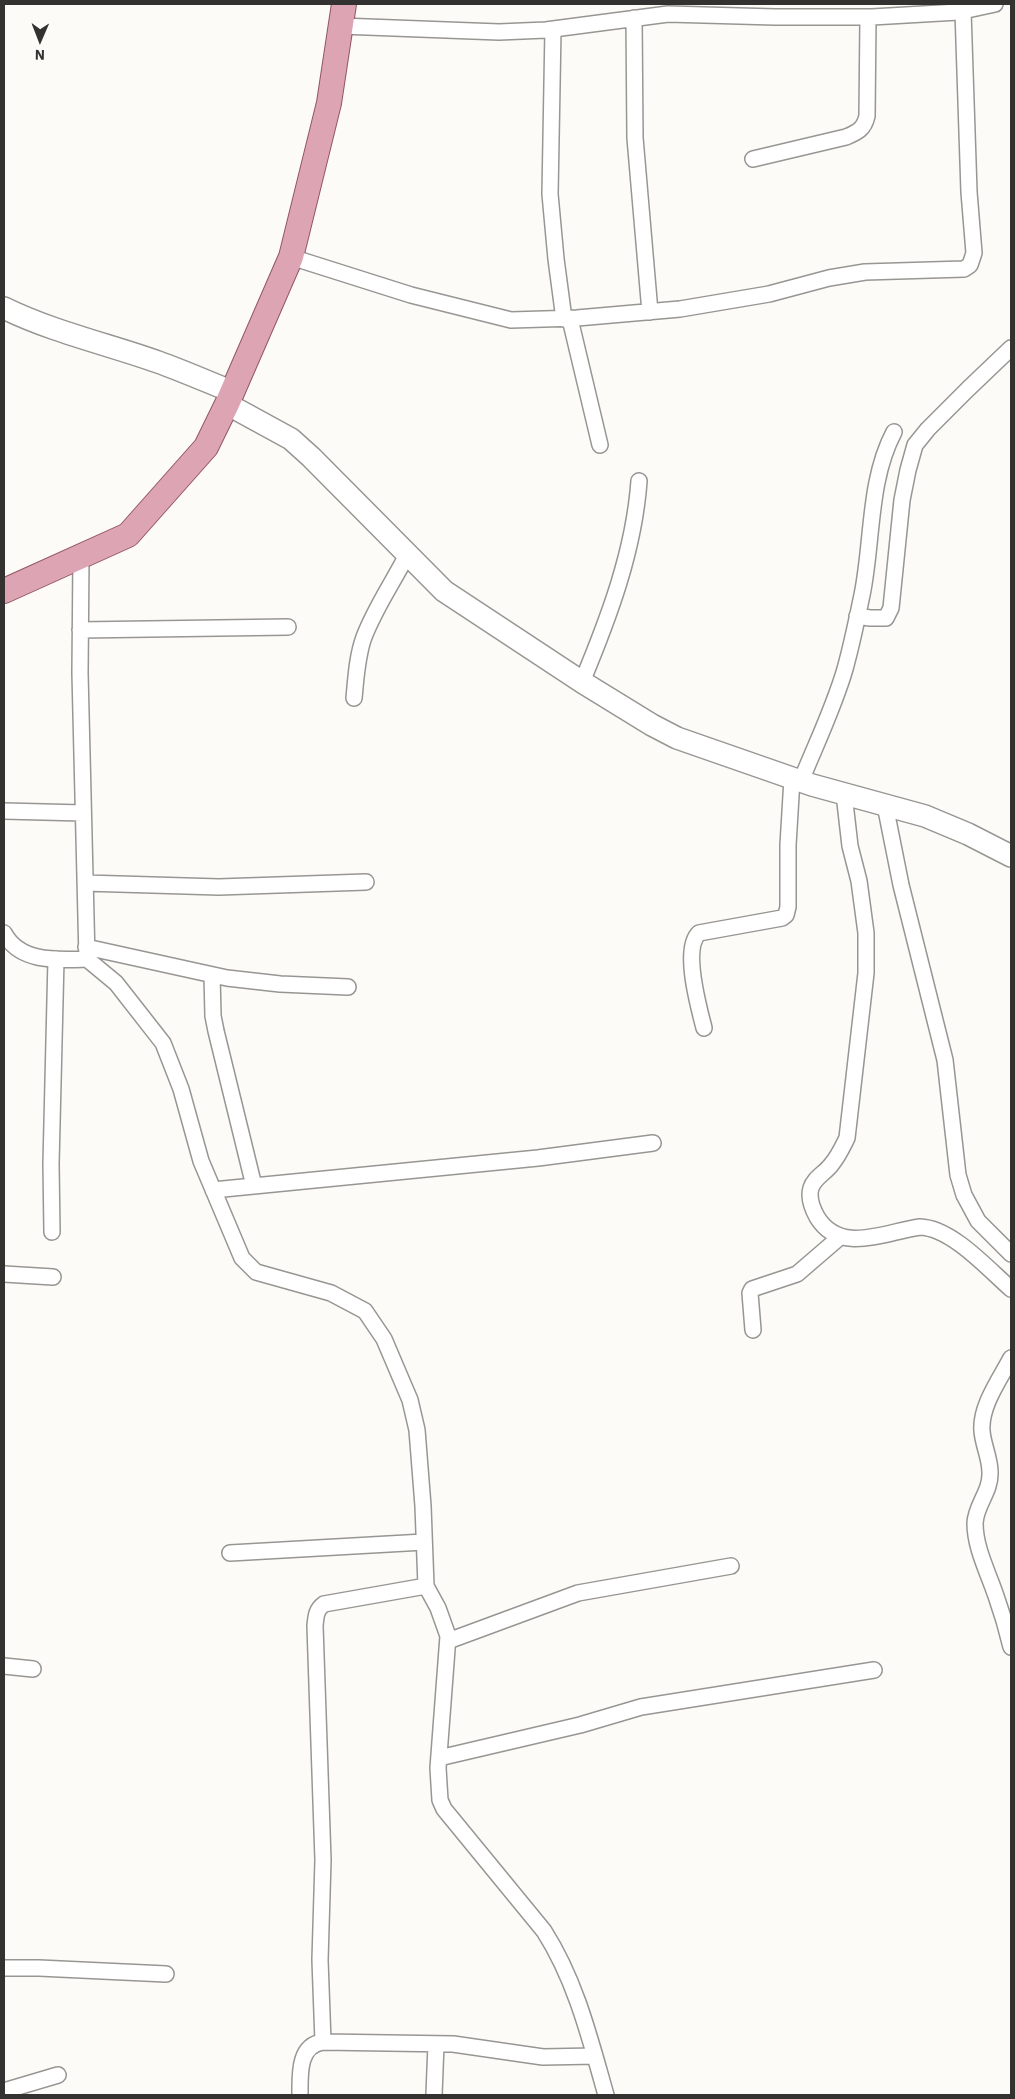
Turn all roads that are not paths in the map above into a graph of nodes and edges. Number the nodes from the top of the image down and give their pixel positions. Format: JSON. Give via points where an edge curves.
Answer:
{"nodes":[{"id":1,"x":995,"y":4,"type":"edge"},
{"id":2,"x":937,"y":9,"type":"edge"},
{"id":3,"x":786,"y":10,"type":"edge"},
{"id":4,"x":963,"y":11,"type":"junction"},
{"id":5,"x":864,"y":12,"type":"edge"},
{"id":6,"x":343,"y":15,"type":"edge"},
{"id":7,"x":634,"y":18,"type":"junction"},
{"id":8,"x":553,"y":29,"type":"junction"},
{"id":9,"x":753,"y":159,"type":"dead end"},
{"id":10,"x":291,"y":257,"type":"junction"},
{"id":11,"x":4,"y":308,"type":"edge"},
{"id":12,"x":650,"y":312,"type":"junction"},
{"id":13,"x":567,"y":319,"type":"junction"},
{"id":14,"x":1011,"y":348,"type":"edge"},
{"id":15,"x":230,"y":398,"type":"junction"},
{"id":16,"x":894,"y":432,"type":"dead end"},
{"id":17,"x":600,"y":445,"type":"dead end"},
{"id":18,"x":639,"y":481,"type":"dead end"},
{"id":19,"x":407,"y":555,"type":"junction"},
{"id":20,"x":81,"y":556,"type":"junction"},
{"id":21,"x":4,"y":591,"type":"edge"},
{"id":22,"x":857,"y":616,"type":"junction"},
{"id":23,"x":288,"y":627,"type":"dead end"},
{"id":24,"x":80,"y":630,"type":"junction"},
{"id":25,"x":582,"y":682,"type":"junction"},
{"id":26,"x":354,"y":698,"type":"dead end"},
{"id":27,"x":796,"y":780,"type":"junction"},
{"id":28,"x":844,"y":794,"type":"junction"},
{"id":29,"x":885,"y":805,"type":"junction"},
{"id":30,"x":4,"y":811,"type":"edge"},
{"id":31,"x":83,"y":813,"type":"junction"},
{"id":32,"x":1011,"y":850,"type":"edge"},
{"id":33,"x":1011,"y":855,"type":"edge"},
{"id":34,"x":366,"y":882,"type":"dead end"},
{"id":35,"x":85,"y":883,"type":"junction"},
{"id":36,"x":4,"y":933,"type":"edge"},
{"id":37,"x":86,"y":953,"type":"junction"},
{"id":38,"x":56,"y":959,"type":"junction"},
{"id":39,"x":212,"y":974,"type":"junction"},
{"id":40,"x":348,"y":987,"type":"dead end"},
{"id":41,"x":704,"y":1028,"type":"dead end"},
{"id":42,"x":653,"y":1143,"type":"dead end"},
{"id":43,"x":254,"y":1186,"type":"junction"},
{"id":44,"x":213,"y":1190,"type":"junction"},
{"id":45,"x":52,"y":1232,"type":"dead end"},
{"id":46,"x":840,"y":1237,"type":"junction"},
{"id":47,"x":1011,"y":1254,"type":"edge"},
{"id":48,"x":4,"y":1274,"type":"edge"},
{"id":49,"x":53,"y":1277,"type":"dead end"},
{"id":50,"x":1011,"y":1289,"type":"edge"},
{"id":51,"x":752,"y":1330,"type":"dead end"},
{"id":52,"x":1011,"y":1358,"type":"edge"},
{"id":53,"x":424,"y":1542,"type":"junction"},
{"id":54,"x":230,"y":1553,"type":"dead end"},
{"id":55,"x":732,"y":1566,"type":"dead end"},
{"id":56,"x":426,"y":1586,"type":"junction"},
{"id":57,"x":448,"y":1641,"type":"junction"},
{"id":58,"x":1011,"y":1647,"type":"edge"},
{"id":59,"x":4,"y":1666,"type":"edge"},
{"id":60,"x":33,"y":1669,"type":"dead end"},
{"id":61,"x":874,"y":1670,"type":"dead end"},
{"id":62,"x":439,"y":1758,"type":"junction"},
{"id":63,"x":4,"y":1968,"type":"edge"},
{"id":64,"x":166,"y":1974,"type":"dead end"},
{"id":65,"x":323,"y":2042,"type":"junction"},
{"id":66,"x":436,"y":2044,"type":"junction"},
{"id":67,"x":595,"y":2056,"type":"junction"},
{"id":68,"x":58,"y":2075,"type":"dead end"},
{"id":69,"x":4,"y":2091,"type":"edge"},
{"id":70,"x":300,"y":2095,"type":"edge"},
{"id":71,"x":434,"y":2095,"type":"edge"},
{"id":72,"x":606,"y":2095,"type":"edge"}],
"edges":[{"from":1,"to":4,"type":"street"},
{"from":2,"to":4,"type":"street"},
{"from":2,"to":5,"type":"street"},
{"from":3,"to":5,"type":"street"},
{"from":3,"to":7,"type":"street"},
{"from":4,"to":12,"type":"street","via":[[974,253],[970,265],[953,270],[865,272],[768,294]]},
{"from":5,"to":9,"type":"street","via":[[867,116],[864,126],[846,137]]},
{"from":6,"to":8,"type":"street","via":[[499,32]]},
{"from":6,"to":10,"type":"main road","via":[[330,103]]},
{"from":7,"to":8,"type":"street"},
{"from":7,"to":12,"type":"street","via":[[636,138]]},
{"from":8,"to":13,"type":"street","via":[[550,194],[556,259]]},
{"from":10,"to":13,"type":"street","via":[[411,295],[511,320]]},
{"from":10,"to":15,"type":"main road"},
{"from":11,"to":15,"type":"street","via":[[81,338],[160,362]]},
{"from":12,"to":13,"type":"street"},
{"from":13,"to":17,"type":"street"},
{"from":14,"to":22,"type":"street","via":[[916,445],[902,500],[891,608],[886,618]]},
{"from":15,"to":19,"type":"street","via":[[291,439]]},
{"from":15,"to":20,"type":"main road","via":[[206,447],[128,535]]},
{"from":16,"to":22,"type":"street","via":[[883,458]]},
{"from":18,"to":25,"type":"street","via":[[634,528],[619,583]]},
{"from":19,"to":25,"type":"street","via":[[444,591]]},
{"from":19,"to":26,"type":"street","via":[[363,638]]},
{"from":20,"to":21,"type":"main road"},
{"from":20,"to":24,"type":"street"},
{"from":22,"to":27,"type":"street","via":[[830,712]]},
{"from":23,"to":24,"type":"street"},
{"from":24,"to":31,"type":"street"},
{"from":25,"to":27,"type":"street","via":[[677,738]]},
{"from":27,"to":28,"type":"street"},
{"from":27,"to":41,"type":"street","via":[[788,844],[786,914],[782,918],[699,933],[693,942],[697,1002]]},
{"from":28,"to":29,"type":"street"},
{"from":28,"to":46,"type":"street","via":[[866,933],[866,973],[846,1138],[832,1164],[815,1180],[810,1198],[823,1226]]},
{"from":29,"to":33,"type":"street","via":[[933,820]]},
{"from":29,"to":47,"type":"street","via":[[901,885],[945,1060],[958,1175],[978,1221]]},
{"from":30,"to":31,"type":"street"},
{"from":31,"to":35,"type":"street"},
{"from":32,"to":33,"type":"street"},
{"from":34,"to":35,"type":"street","via":[[219,887]]},
{"from":35,"to":37,"type":"street"},
{"from":36,"to":38,"type":"street","via":[[9,942],[31,956]]},
{"from":37,"to":38,"type":"street"},
{"from":37,"to":39,"type":"street"},
{"from":37,"to":44,"type":"street","via":[[116,983],[163,1043]]},
{"from":38,"to":45,"type":"street"},
{"from":39,"to":40,"type":"street","via":[[280,984]]},
{"from":39,"to":43,"type":"street","via":[[213,1016]]},
{"from":42,"to":43,"type":"street","via":[[538,1158]]},
{"from":43,"to":44,"type":"street"},
{"from":44,"to":53,"type":"street","via":[[248,1266],[256,1272],[331,1293],[352,1303],[365,1311],[384,1339],[410,1400],[417,1430]]},
{"from":46,"to":50,"type":"street","via":[[860,1239],[900,1230],[929,1228],[962,1246]]},
{"from":46,"to":51,"type":"street","via":[[798,1274],[752,1288]]},
{"from":48,"to":49,"type":"street"},
{"from":52,"to":58,"type":"street","via":[[984,1416],[982,1431],[989,1459],[990,1484],[976,1511],[975,1523],[976,1539]]},
{"from":53,"to":54,"type":"street"},
{"from":53,"to":56,"type":"street"},
{"from":55,"to":57,"type":"street","via":[[578,1593]]},
{"from":56,"to":57,"type":"street","via":[[444,1623]]},
{"from":56,"to":65,"type":"street","via":[[324,1604],[316,1614],[323,1860],[320,1960]]},
{"from":57,"to":62,"type":"street"},
{"from":59,"to":60,"type":"street"},
{"from":61,"to":62,"type":"street","via":[[641,1706],[580,1725]]},
{"from":62,"to":67,"type":"street","via":[[439,1791],[444,1809],[555,1949],[567,1972]]},
{"from":63,"to":64,"type":"street"},
{"from":65,"to":66,"type":"street"},
{"from":65,"to":70,"type":"street","via":[[310,2046],[305,2052]]},
{"from":66,"to":67,"type":"street","via":[[543,2057]]},
{"from":66,"to":71,"type":"street"},
{"from":67,"to":72,"type":"street"},
{"from":68,"to":69,"type":"street"}]}
